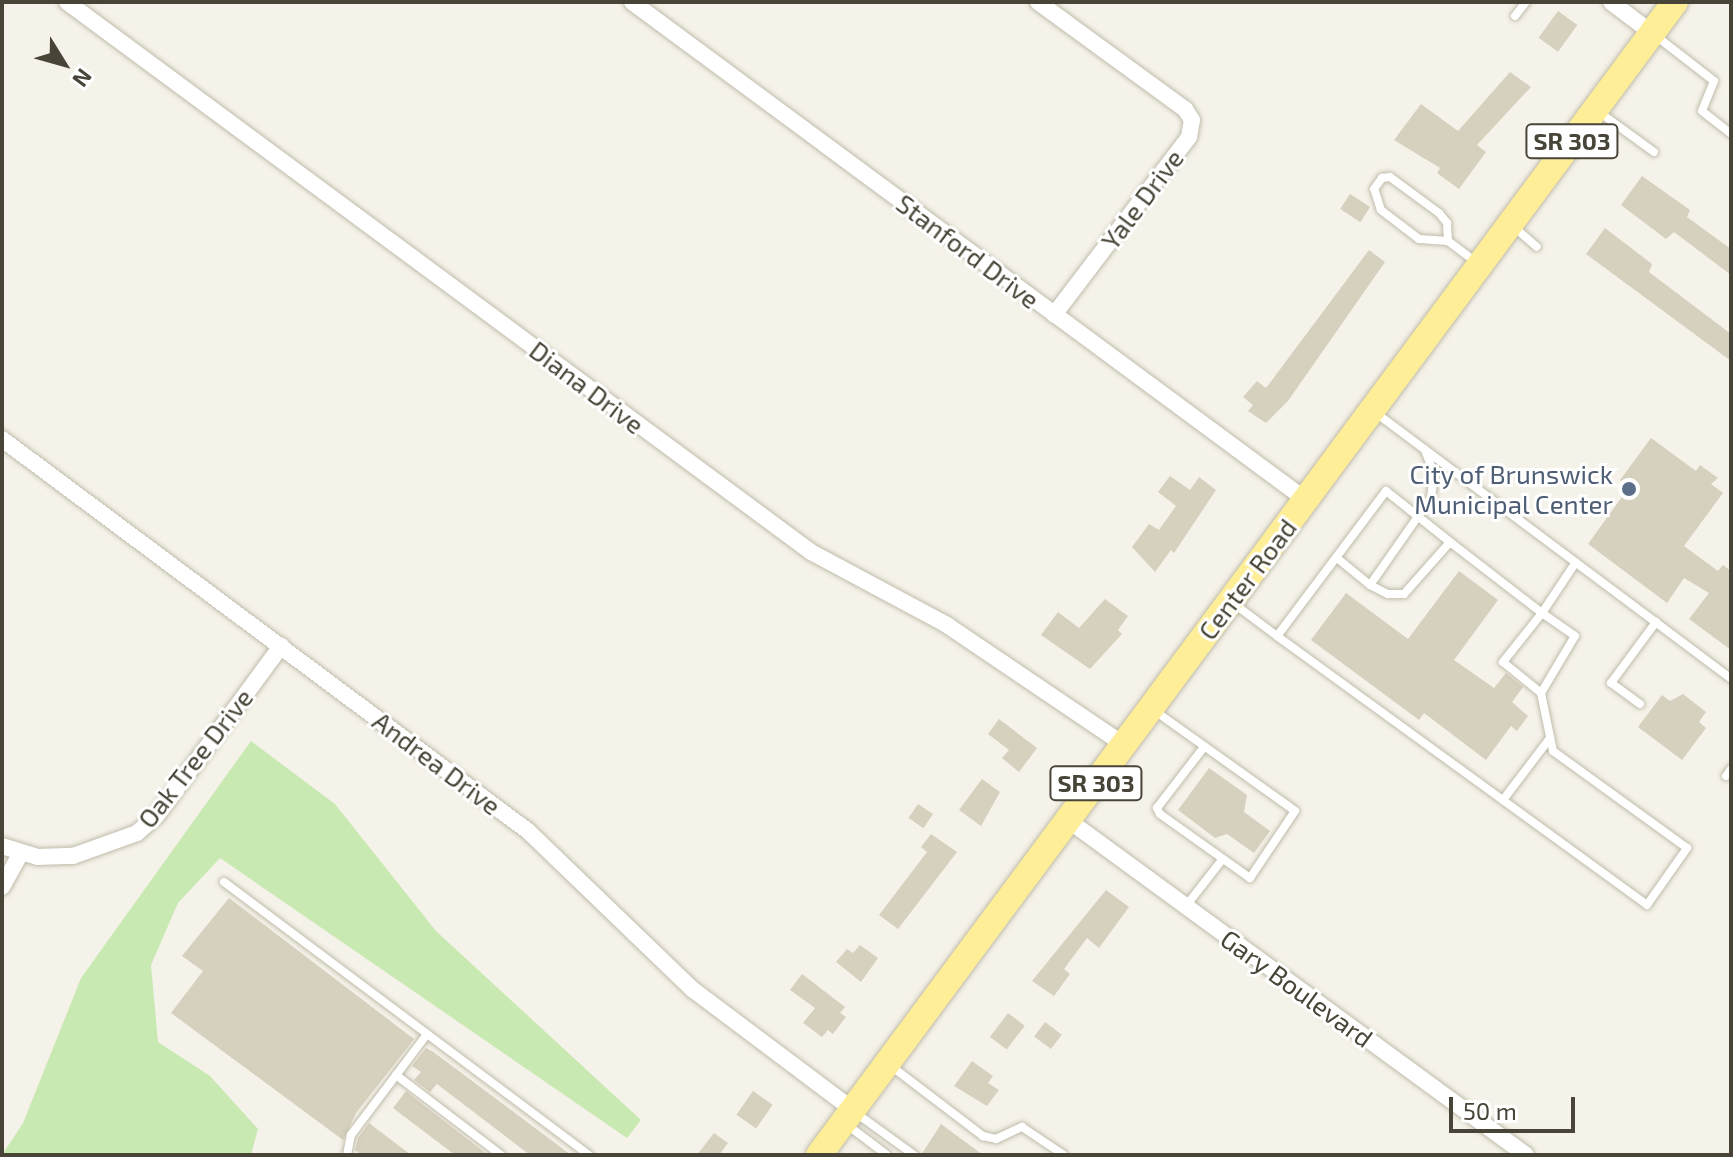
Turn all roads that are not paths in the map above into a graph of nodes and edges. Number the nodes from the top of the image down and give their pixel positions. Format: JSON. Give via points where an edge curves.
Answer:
{"nodes":[{"id":1,"x":67,"y":2,"type":"edge"},
{"id":2,"x":632,"y":2,"type":"edge"},
{"id":3,"x":1038,"y":2,"type":"edge"},
{"id":4,"x":1526,"y":2,"type":"edge"},
{"id":5,"x":1611,"y":2,"type":"edge"},
{"id":6,"x":1675,"y":2,"type":"edge"},
{"id":7,"x":1515,"y":16,"type":"dead end"},
{"id":8,"x":1652,"y":33,"type":"junction"},
{"id":9,"x":1596,"y":109,"type":"junction"},
{"id":10,"x":1731,"y":134,"type":"edge"},
{"id":11,"x":1654,"y":152,"type":"dead end"},
{"id":12,"x":1510,"y":224,"type":"junction"},
{"id":13,"x":1448,"y":241,"type":"junction"},
{"id":14,"x":1537,"y":247,"type":"dead end"},
{"id":15,"x":1480,"y":265,"type":"junction"},
{"id":16,"x":1054,"y":315,"type":"junction"},
{"id":17,"x":1373,"y":410,"type":"junction"},
{"id":18,"x":2,"y":439,"type":"edge"},
{"id":19,"x":1425,"y":449,"type":"junction"},
{"id":20,"x":1306,"y":500,"type":"junction"},
{"id":21,"x":1422,"y":517,"type":"junction"},
{"id":22,"x":1450,"y":542,"type":"junction"},
{"id":23,"x":1337,"y":558,"type":"junction"},
{"id":24,"x":1576,"y":562,"type":"junction"},
{"id":25,"x":1370,"y":585,"type":"junction"},
{"id":26,"x":1230,"y":601,"type":"junction"},
{"id":27,"x":1542,"y":613,"type":"junction"},
{"id":28,"x":1656,"y":622,"type":"junction"},
{"id":29,"x":1277,"y":636,"type":"junction"},
{"id":30,"x":281,"y":646,"type":"junction"},
{"id":31,"x":1731,"y":679,"type":"edge"},
{"id":32,"x":1541,"y":693,"type":"junction"},
{"id":33,"x":1640,"y":704,"type":"dead end"},
{"id":34,"x":1151,"y":708,"type":"junction"},
{"id":35,"x":1550,"y":738,"type":"junction"},
{"id":36,"x":1124,"y":745,"type":"junction"},
{"id":37,"x":1204,"y":747,"type":"junction"},
{"id":38,"x":1503,"y":800,"type":"junction"},
{"id":39,"x":1068,"y":820,"type":"junction"},
{"id":40,"x":2,"y":846,"type":"edge"},
{"id":41,"x":20,"y":854,"type":"junction"},
{"id":42,"x":1222,"y":860,"type":"junction"},
{"id":43,"x":224,"y":882,"type":"dead end"},
{"id":44,"x":2,"y":887,"type":"edge"},
{"id":45,"x":1186,"y":906,"type":"junction"},
{"id":46,"x":427,"y":1034,"type":"junction"},
{"id":47,"x":887,"y":1063,"type":"junction"},
{"id":48,"x":396,"y":1075,"type":"junction"},
{"id":49,"x":848,"y":1116,"type":"junction"},
{"id":50,"x":912,"y":1154,"type":"edge"},
{"id":51,"x":347,"y":1155,"type":"edge"},
{"id":52,"x":501,"y":1155,"type":"edge"},
{"id":53,"x":589,"y":1155,"type":"edge"},
{"id":54,"x":819,"y":1155,"type":"edge"},
{"id":55,"x":887,"y":1155,"type":"edge"},
{"id":56,"x":1064,"y":1155,"type":"edge"},
{"id":57,"x":1526,"y":1155,"type":"edge"}],
"edges":[{"from":1,"to":36,"type":"street","name":"Diana Drive","via":[[811,552],[947,625]]},
{"from":2,"to":16,"type":"street","name":"Stanford Drive"},
{"from":3,"to":16,"type":"street","name":"Yale Drive","via":[[1185,109],[1192,120],[1189,137]]},
{"from":4,"to":7,"type":"lane"},
{"from":5,"to":8,"type":"street"},
{"from":6,"to":8,"type":"main road","name":"Center Road","number":"SR 303"},
{"from":8,"to":9,"type":"main road","name":"Center Road","number":"SR 303"},
{"from":8,"to":10,"type":"lane","via":[[1714,81],[1702,111]]},
{"from":9,"to":11,"type":"lane"},
{"from":9,"to":12,"type":"main road","name":"Center Road","number":"SR 303"},
{"from":12,"to":14,"type":"lane"},
{"from":12,"to":15,"type":"main road","name":"Center Road","number":"SR 303"},
{"from":13,"to":13,"type":"lane","via":[[1447,223],[1439,213],[1390,177],[1382,178],[1374,189],[1381,210],[1419,239]]},
{"from":13,"to":15,"type":"lane"},
{"from":15,"to":17,"type":"main road","name":"Center Road","number":"SR 303"},
{"from":16,"to":20,"type":"street","name":"Stanford Drive"},
{"from":17,"to":19,"type":"lane"},
{"from":17,"to":20,"type":"main road","name":"Center Road","number":"SR 303"},
{"from":18,"to":30,"type":"street","name":"Andrea Drive"},
{"from":19,"to":21,"type":"lane","via":[[1434,474]]},
{"from":19,"to":24,"type":"lane"},
{"from":20,"to":26,"type":"main road","name":"Center Road","number":"SR 303"},
{"from":21,"to":22,"type":"lane"},
{"from":21,"to":23,"type":"lane","via":[[1386,491]]},
{"from":21,"to":25,"type":"lane"},
{"from":22,"to":25,"type":"lane","via":[[1404,594],[1388,594]]},
{"from":22,"to":27,"type":"lane"},
{"from":23,"to":25,"type":"lane"},
{"from":23,"to":29,"type":"lane"},
{"from":24,"to":27,"type":"lane"},
{"from":24,"to":28,"type":"lane"},
{"from":26,"to":29,"type":"lane"},
{"from":26,"to":34,"type":"main road","name":"Center Road","number":"SR 303"},
{"from":27,"to":32,"type":"lane","via":[[1575,636]]},
{"from":27,"to":32,"type":"lane","via":[[1503,662]]},
{"from":28,"to":31,"type":"lane"},
{"from":28,"to":33,"type":"lane","via":[[1611,683]]},
{"from":29,"to":38,"type":"lane"},
{"from":30,"to":41,"type":"street","name":"Oak Tree Drive","via":[[157,815],[137,833],[73,856]]},
{"from":30,"to":49,"type":"street","name":"Andrea Drive","via":[[528,831],[692,989]]},
{"from":32,"to":35,"type":"lane"},
{"from":34,"to":36,"type":"main road","name":"Center Road","number":"SR 303"},
{"from":34,"to":37,"type":"lane"},
{"from":35,"to":38,"type":"lane"},
{"from":35,"to":38,"type":"lane","via":[[1553,751],[1687,848],[1647,905]]},
{"from":36,"to":39,"type":"main road","name":"Center Road","number":"SR 303"},
{"from":37,"to":42,"type":"lane","via":[[1157,808]]},
{"from":37,"to":42,"type":"lane","via":[[1297,816],[1250,878]]},
{"from":39,"to":45,"type":"street","name":"Gary Boulevard"},
{"from":39,"to":47,"type":"main road","name":"Center Road","number":"SR 303"},
{"from":40,"to":41,"type":"street","name":"Oak Tree Drive"},
{"from":41,"to":44,"type":"street"},
{"from":42,"to":45,"type":"lane"},
{"from":43,"to":46,"type":"lane"},
{"from":45,"to":57,"type":"street","name":"Gary Boulevard"},
{"from":46,"to":48,"type":"lane"},
{"from":46,"to":53,"type":"lane"},
{"from":47,"to":49,"type":"main road","name":"Center Road","number":"SR 303"},
{"from":47,"to":56,"type":"lane","via":[[983,1136],[996,1139],[1022,1127]]},
{"from":48,"to":51,"type":"lane","via":[[351,1135]]},
{"from":48,"to":52,"type":"lane"},
{"from":49,"to":50,"type":"lane"},
{"from":49,"to":54,"type":"main road","name":"Center Road","number":"SR 303"},
{"from":49,"to":55,"type":"lane"}]}
